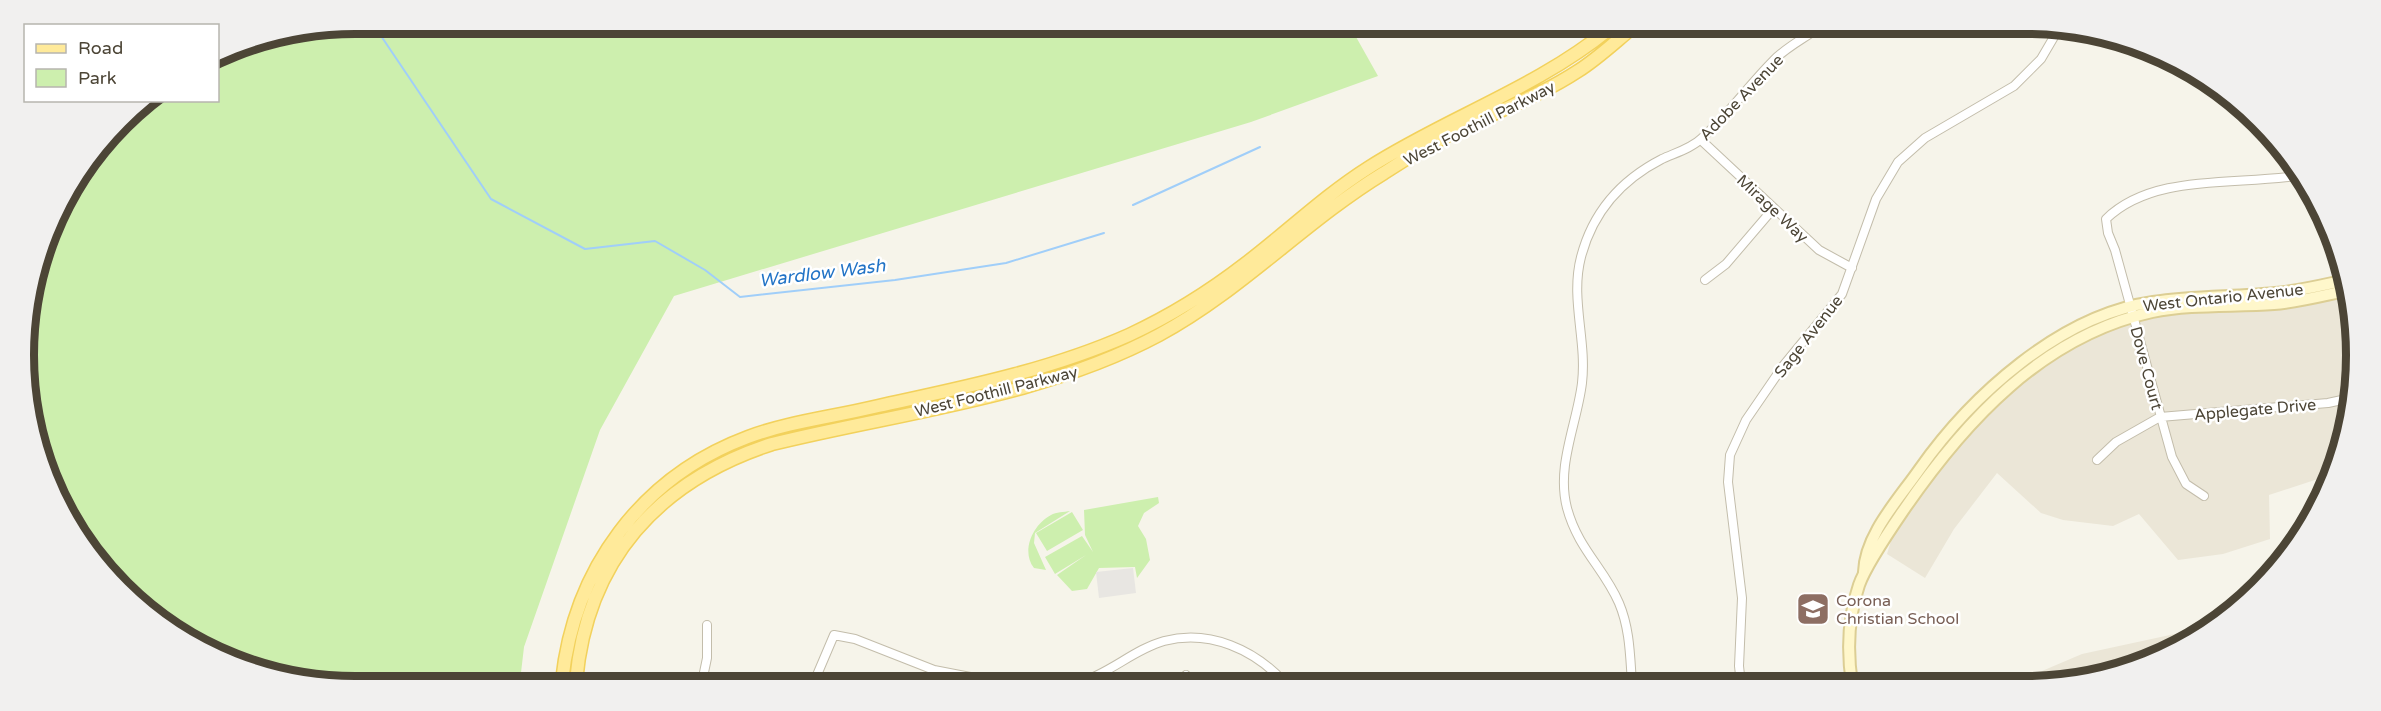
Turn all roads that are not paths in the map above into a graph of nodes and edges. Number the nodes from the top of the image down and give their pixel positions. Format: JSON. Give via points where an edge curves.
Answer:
{"nodes":[{"id":1,"x":1601,"y":34,"type":"edge"},
{"id":2,"x":1625,"y":34,"type":"edge"},
{"id":3,"x":1810,"y":34,"type":"edge"},
{"id":4,"x":2055,"y":36,"type":"edge"},
{"id":5,"x":1701,"y":140,"type":"junction"},
{"id":6,"x":2291,"y":176,"type":"edge"},
{"id":7,"x":1773,"y":209,"type":"junction"},
{"id":8,"x":1852,"y":268,"type":"junction"},
{"id":9,"x":1705,"y":280,"type":"dead end"},
{"id":10,"x":2338,"y":282,"type":"edge"},
{"id":11,"x":2340,"y":292,"type":"edge"},
{"id":12,"x":2132,"y":313,"type":"junction"},
{"id":13,"x":2343,"y":400,"type":"edge"},
{"id":14,"x":2160,"y":417,"type":"junction"},
{"id":15,"x":2097,"y":460,"type":"dead end"},
{"id":16,"x":2204,"y":496,"type":"dead end"},
{"id":17,"x":707,"y":625,"type":"dead end"},
{"id":18,"x":563,"y":676,"type":"edge"},
{"id":19,"x":577,"y":676,"type":"edge"},
{"id":20,"x":703,"y":676,"type":"edge"},
{"id":21,"x":817,"y":676,"type":"edge"},
{"id":22,"x":965,"y":676,"type":"edge"},
{"id":23,"x":1093,"y":676,"type":"edge"},
{"id":24,"x":1278,"y":676,"type":"edge"},
{"id":25,"x":1631,"y":676,"type":"edge"},
{"id":26,"x":1740,"y":676,"type":"edge"},
{"id":27,"x":1851,"y":676,"type":"edge"}],
"edges":[{"from":1,"to":18,"type":"main road","name":"West Foothill Parkway","via":[[1536,78],[1430,130],[1366,169],[1213,287],[1130,334],[1019,375],[750,436],[687,467],[635,511],[603,552],[580,599]]},
{"from":2,"to":19,"type":"main road","name":"West Foothill Parkway","via":[[1579,71],[1462,128],[1382,174],[1228,292],[1159,335],[1115,356],[1024,387],[771,444],[738,455],[694,479],[654,511],[631,536],[606,575],[585,627]]},
{"from":3,"to":5,"type":"street","name":"Adobe Avenue","via":[[1774,59]]},
{"from":4,"to":8,"type":"street","name":"Sage Avenue","via":[[2041,59],[2014,86],[1925,138],[1899,162],[1876,199]]},
{"from":5,"to":7,"type":"street","name":"Mirage Way"},
{"from":5,"to":25,"type":"street","name":"Adobe Avenue","via":[[1637,172],[1618,188],[1602,208],[1591,232],[1581,256],[1576,285],[1582,383],[1563,480],[1566,507],[1583,550],[1621,609],[1628,632]]},
{"from":6,"to":12,"type":"street","name":"Dove Court","via":[[2175,187],[2120,206],[2106,219]]},
{"from":7,"to":8,"type":"street","name":"Mirage Way","via":[[1819,250]]},
{"from":7,"to":9,"type":"street","via":[[1726,264]]},
{"from":8,"to":26,"type":"street","name":"Sage Avenue","via":[[1842,294],[1783,366],[1746,420],[1730,455],[1728,483],[1742,598]]},
{"from":10,"to":12,"type":"main road","name":"West Ontario Avenue","via":[[2276,293],[2150,302]]},
{"from":11,"to":12,"type":"main road","name":"West Ontario Avenue","via":[[2277,303]]},
{"from":12,"to":14,"type":"street","name":"Dove Court"},
{"from":12,"to":27,"type":"main road","name":"West Ontario Avenue","via":[[2072,341],[2035,365],[1990,404],[1940,458],[1864,573],[1851,620]]},
{"from":13,"to":14,"type":"street","name":"Applegate Drive"},
{"from":14,"to":15,"type":"street","via":[[2115,442]]},
{"from":14,"to":16,"type":"street","name":"Dove Court","via":[[2172,457],[2186,484]]},
{"from":17,"to":20,"type":"street"},
{"from":21,"to":22,"type":"street","via":[[834,635],[855,639],[934,670]]},
{"from":23,"to":24,"type":"street","via":[[1164,641],[1188,638],[1235,645],[1262,660]]}]}
